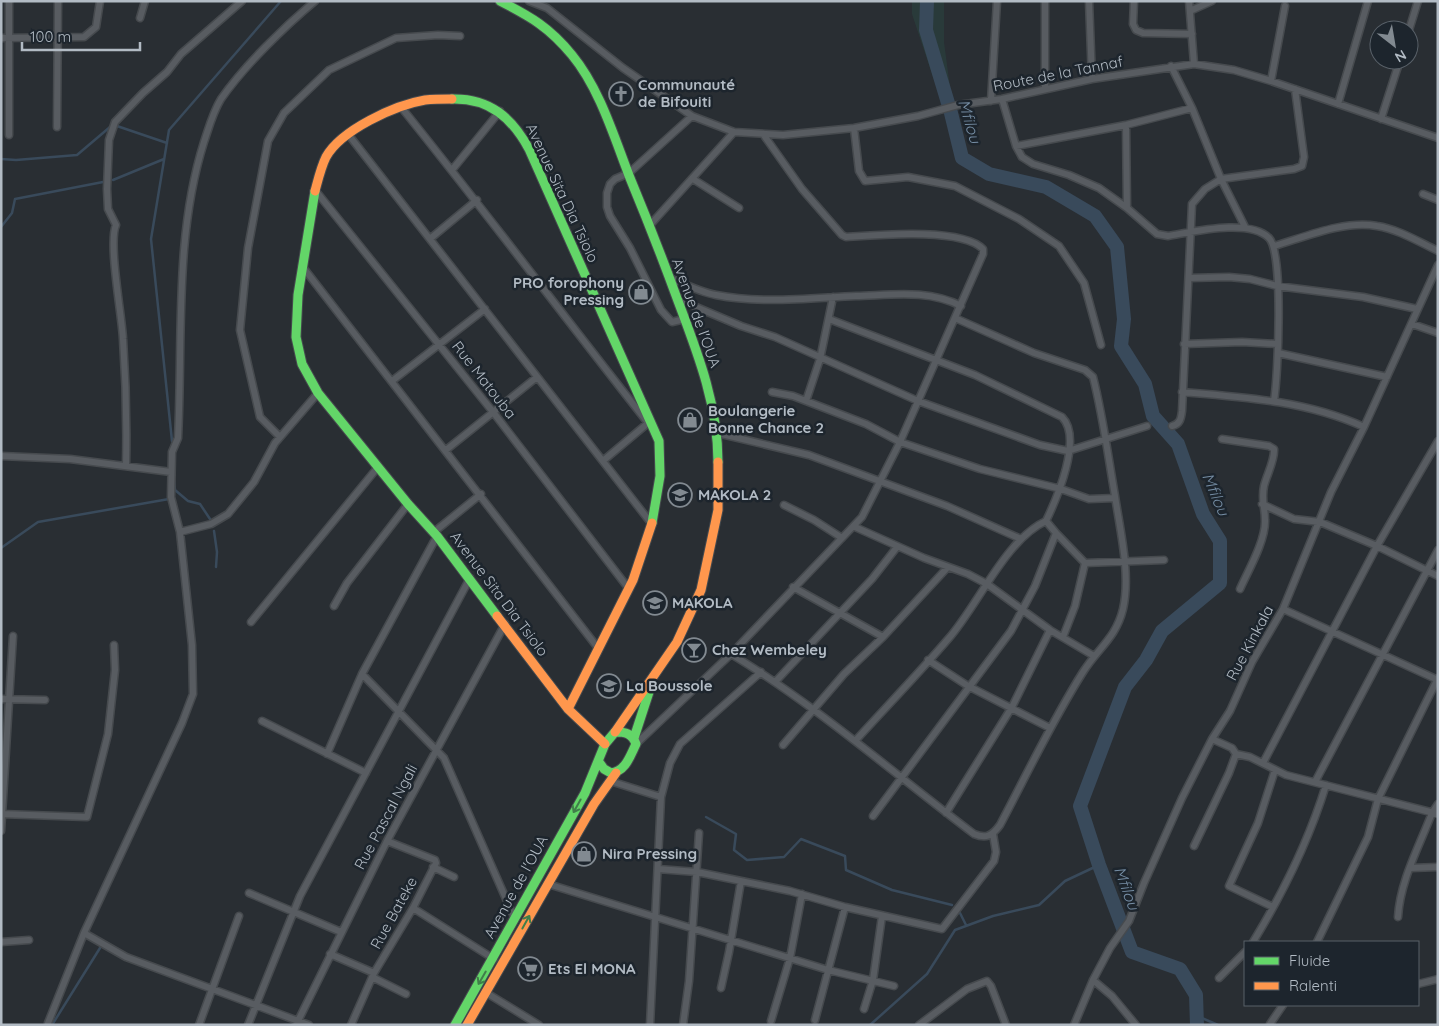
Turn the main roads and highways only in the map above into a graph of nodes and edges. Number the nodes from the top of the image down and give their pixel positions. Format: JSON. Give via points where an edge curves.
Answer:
{"nodes":[{"id":1,"x":500,"y":1,"type":"edge"},
{"id":2,"x":655,"y":677,"type":"junction"},
{"id":3,"x":568,"y":709,"type":"junction"},
{"id":4,"x":615,"y":732,"type":"junction"},
{"id":5,"x":635,"y":741,"type":"junction"},
{"id":6,"x":605,"y":744,"type":"junction"},
{"id":7,"x":599,"y":762,"type":"junction"},
{"id":8,"x":613,"y":777,"type":"junction"},
{"id":9,"x":455,"y":1025,"type":"edge"},
{"id":10,"x":467,"y":1025,"type":"edge"}],
"edges":[{"from":1,"to":2,"type":"main road","name":"Avenue de l'OUA","via":[[550,30],[573,56],[596,93],[650,225],[705,375],[717,433],[718,510],[701,590],[677,642]]},
{"from":2,"to":4,"type":"main road","name":"Avenue de l'OUA"},
{"from":2,"to":5,"type":"main road","name":"Avenue de l'OUA"},
{"from":3,"to":3,"type":"main road","name":"Avenue Sita Dia Tsiolo","via":[[470,578],[318,392],[302,364],[296,337],[302,266],[315,190],[326,157],[348,134],[383,114],[425,100],[472,101],[500,111],[516,127],[529,149],[659,441],[663,466],[643,554],[629,589]]},
{"from":3,"to":6,"type":"main road","name":"Avenue Sita Dia Tsiolo"},
{"from":4,"to":5,"type":"main road","via":[[626,732]]},
{"from":4,"to":6,"type":"main road","name":"Avenue de l'OUA"},
{"from":5,"to":8,"type":"main road","name":"Avenue de l'OUA","via":[[629,760]]},
{"from":6,"to":7,"type":"main road","name":"Avenue de l'OUA"},
{"from":7,"to":8,"type":"main road"},
{"from":7,"to":9,"type":"main road","name":"Avenue de l'OUA","one_way":true,"via":[[585,793]]},
{"from":10,"to":8,"type":"main road","name":"Avenue de l'OUA","one_way":true,"via":[[594,804]]}]}
